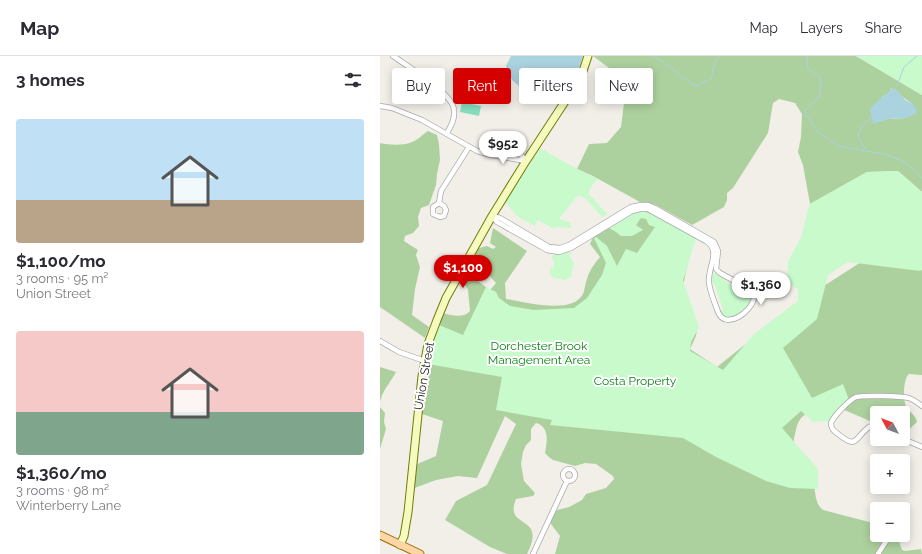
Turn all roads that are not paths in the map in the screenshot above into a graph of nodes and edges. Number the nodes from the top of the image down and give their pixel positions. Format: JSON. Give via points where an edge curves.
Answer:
{"nodes":[{"id":1,"x":393,"y":56,"type":"edge"},
{"id":2,"x":588,"y":56,"type":"edge"},
{"id":3,"x":400,"y":58,"type":"edge"},
{"id":4,"x":380,"y":106,"type":"edge"},
{"id":5,"x":447,"y":133,"type":"junction"},
{"id":6,"x":469,"y":147,"type":"junction"},
{"id":7,"x":526,"y":161,"type":"junction"},
{"id":8,"x":439,"y":204,"type":"dead end"},
{"id":9,"x":492,"y":216,"type":"junction"},
{"id":10,"x":604,"y":226,"type":"junction"},
{"id":11,"x":717,"y":270,"type":"junction"},
{"id":12,"x":710,"y":273,"type":"junction"},
{"id":13,"x":380,"y":341,"type":"edge"},
{"id":14,"x":424,"y":361,"type":"junction"},
{"id":15,"x":922,"y":406,"type":"edge"},
{"id":16,"x":870,"y":427,"type":"edge"},
{"id":17,"x":910,"y":442,"type":"edge"},
{"id":18,"x":922,"y":447,"type":"edge"},
{"id":19,"x":567,"y":480,"type":"dead end"},
{"id":20,"x":380,"y":535,"type":"edge"},
{"id":21,"x":886,"y":542,"type":"edge"},
{"id":22,"x":400,"y":544,"type":"junction"},
{"id":23,"x":420,"y":554,"type":"edge"},
{"id":24,"x":533,"y":554,"type":"edge"},
{"id":25,"x":878,"y":554,"type":"edge"}],
"edges":[{"from":1,"to":3,"type":"street"},
{"from":2,"to":7,"type":"main road","name":"Union Street","via":[[576,84]]},
{"from":3,"to":5,"type":"street","via":[[451,100],[454,116]]},
{"from":4,"to":5,"type":"street","via":[[409,114]]},
{"from":5,"to":6,"type":"street"},
{"from":6,"to":7,"type":"street","via":[[485,153],[510,152],[521,155]]},
{"from":6,"to":8,"type":"street","via":[[441,191]]},
{"from":7,"to":9,"type":"main road","name":"Union Street"},
{"from":9,"to":10,"type":"street","via":[[500,218],[551,250],[562,252]]},
{"from":9,"to":14,"type":"main road","name":"Union Street","via":[[442,308]]},
{"from":10,"to":11,"type":"street","via":[[633,206],[652,206],[714,242],[718,249]]},
{"from":10,"to":12,"type":"street","via":[[635,210],[651,210],[711,244],[714,252]]},
{"from":11,"to":12,"type":"street"},
{"from":11,"to":12,"type":"street","via":[[749,289],[754,295],[751,306],[735,318],[726,320],[720,315],[709,282]]},
{"from":13,"to":14,"type":"street","via":[[399,352]]},
{"from":14,"to":22,"type":"main road","name":"Union Street","via":[[408,512]]},
{"from":15,"to":16,"type":"street","via":[[905,397],[857,397],[848,402],[831,424],[833,430],[850,442]]},
{"from":17,"to":18,"type":"street"},
{"from":19,"to":24,"type":"street"},
{"from":20,"to":22,"type":"main road"},
{"from":21,"to":25,"type":"street"},
{"from":22,"to":23,"type":"main road"}]}
